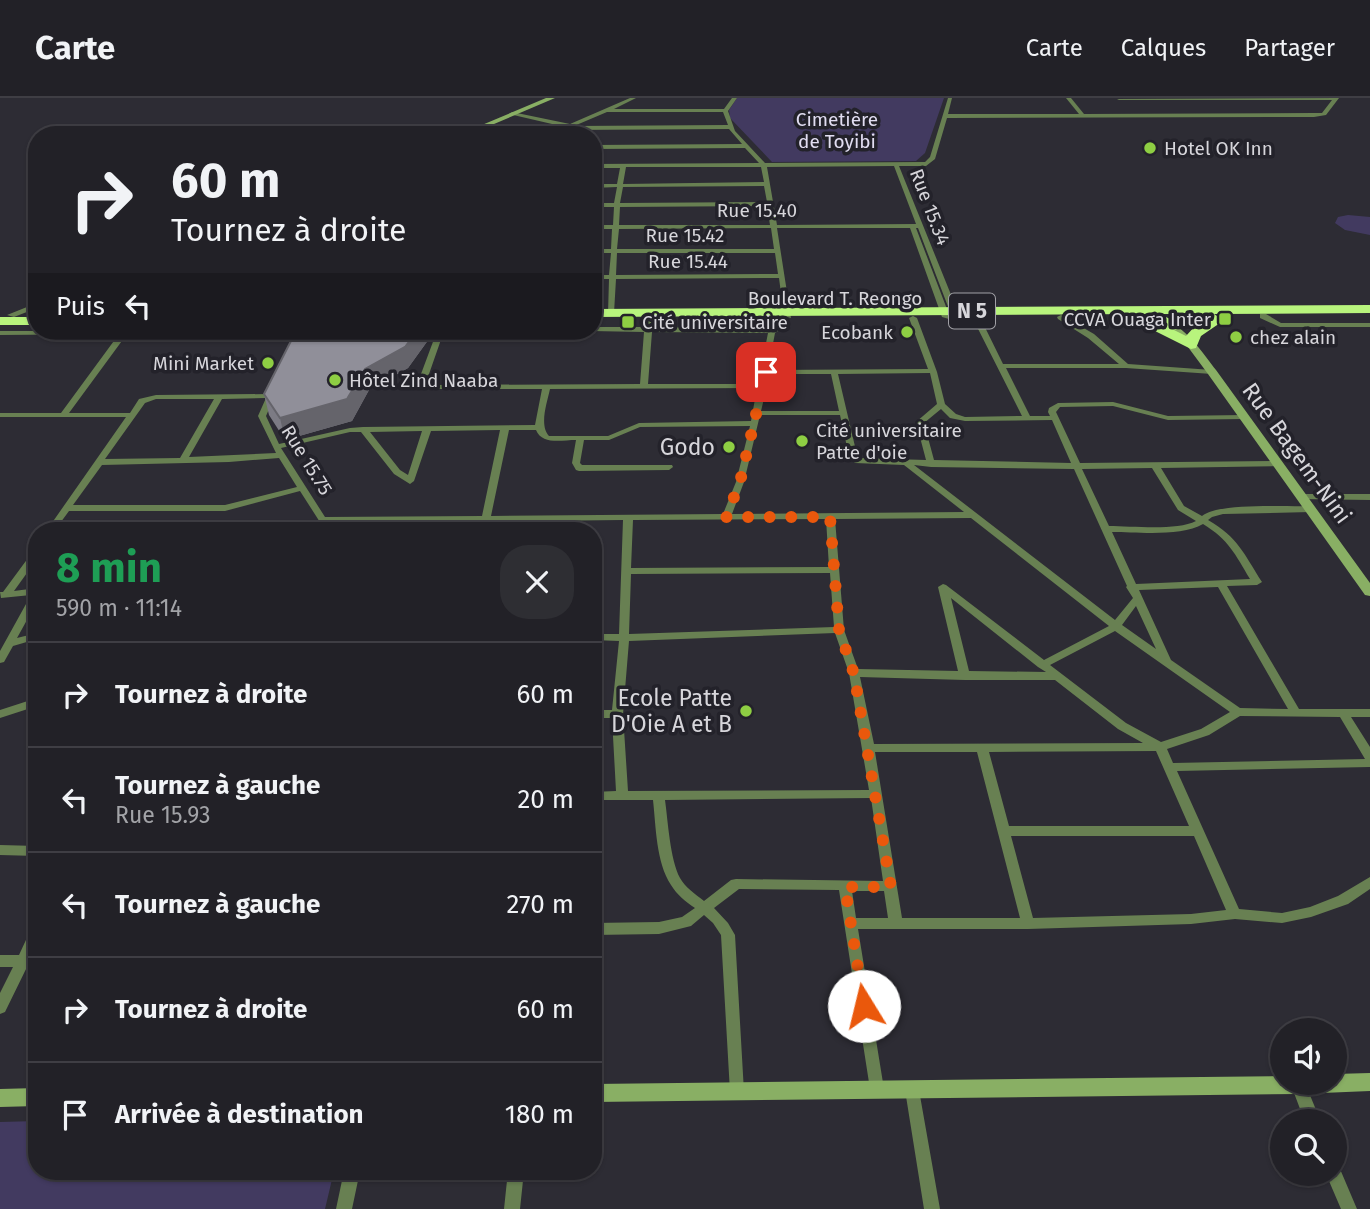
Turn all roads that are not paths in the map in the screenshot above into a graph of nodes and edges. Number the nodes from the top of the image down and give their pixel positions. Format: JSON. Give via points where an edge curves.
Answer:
{"nodes":[{"id":1,"x":552,"y":98,"type":"edge"},
{"id":2,"x":564,"y":98,"type":"edge"},
{"id":3,"x":634,"y":98,"type":"edge"},
{"id":4,"x":735,"y":98,"type":"edge"},
{"id":5,"x":950,"y":98,"type":"edge"},
{"id":6,"x":1068,"y":98,"type":"edge"},
{"id":7,"x":1337,"y":98,"type":"edge"},
{"id":8,"x":1119,"y":99,"type":"edge"},
{"id":9,"x":605,"y":110,"type":"junction"},
{"id":10,"x":725,"y":111,"type":"junction"},
{"id":11,"x":515,"y":115,"type":"junction"},
{"id":12,"x":944,"y":116,"type":"junction"},
{"id":13,"x":1083,"y":116,"type":"junction"},
{"id":14,"x":1134,"y":116,"type":"junction"},
{"id":15,"x":485,"y":126,"type":"edge"},
{"id":16,"x":492,"y":126,"type":"edge"},
{"id":17,"x":564,"y":126,"type":"edge"},
{"id":18,"x":570,"y":126,"type":"edge"},
{"id":19,"x":602,"y":127,"type":"edge"},
{"id":20,"x":730,"y":127,"type":"junction"},
{"id":21,"x":746,"y":146,"type":"junction"},
{"id":22,"x":602,"y":147,"type":"edge"},
{"id":23,"x":764,"y":165,"type":"junction"},
{"id":24,"x":896,"y":165,"type":"junction"},
{"id":25,"x":602,"y":166,"type":"edge"},
{"id":26,"x":623,"y":166,"type":"junction"},
{"id":27,"x":767,"y":184,"type":"junction"},
{"id":28,"x":602,"y":186,"type":"edge"},
{"id":29,"x":620,"y":186,"type":"junction"},
{"id":30,"x":770,"y":204,"type":"junction"},
{"id":31,"x":602,"y":205,"type":"edge"},
{"id":32,"x":617,"y":205,"type":"junction"},
{"id":33,"x":774,"y":226,"type":"junction"},
{"id":34,"x":916,"y":226,"type":"junction"},
{"id":35,"x":602,"y":227,"type":"edge"},
{"id":36,"x":616,"y":227,"type":"junction"},
{"id":37,"x":602,"y":251,"type":"edge"},
{"id":38,"x":616,"y":251,"type":"junction"},
{"id":39,"x":778,"y":251,"type":"junction"},
{"id":40,"x":613,"y":276,"type":"junction"},
{"id":41,"x":782,"y":276,"type":"junction"},
{"id":42,"x":602,"y":277,"type":"edge"},
{"id":43,"x":28,"y":308,"type":"edge"},
{"id":44,"x":1370,"y":309,"type":"edge"},
{"id":45,"x":1175,"y":310,"type":"junction"},
{"id":46,"x":602,"y":313,"type":"edge"},
{"id":47,"x":610,"y":313,"type":"junction"},
{"id":48,"x":950,"y":314,"type":"junction"},
{"id":49,"x":974,"y":314,"type":"junction"},
{"id":50,"x":28,"y":316,"type":"edge"},
{"id":51,"x":1256,"y":316,"type":"junction"},
{"id":52,"x":1370,"y":316,"type":"edge"},
{"id":53,"x":4,"y":317,"type":"edge"},
{"id":54,"x":1061,"y":317,"type":"junction"},
{"id":55,"x":780,"y":318,"type":"junction"},
{"id":56,"x":913,"y":318,"type":"junction"},
{"id":57,"x":1127,"y":318,"type":"junction"},
{"id":58,"x":1161,"y":319,"type":"junction"},
{"id":59,"x":28,"y":320,"type":"edge"},
{"id":60,"x":602,"y":320,"type":"edge"},
{"id":61,"x":1188,"y":323,"type":"junction"},
{"id":62,"x":648,"y":324,"type":"junction"},
{"id":63,"x":1370,"y":325,"type":"edge"},
{"id":64,"x":602,"y":329,"type":"edge"},
{"id":65,"x":0,"y":333,"type":"edge"},
{"id":66,"x":28,"y":333,"type":"edge"},
{"id":67,"x":119,"y":340,"type":"edge"},
{"id":68,"x":437,"y":340,"type":"edge"},
{"id":69,"x":1189,"y":343,"type":"junction"},
{"id":70,"x":1003,"y":366,"type":"junction"},
{"id":71,"x":1126,"y":366,"type":"junction"},
{"id":72,"x":931,"y":371,"type":"junction"},
{"id":73,"x":766,"y":372,"type":"junction"},
{"id":74,"x":834,"y":372,"type":"junction"},
{"id":75,"x":1212,"y":372,"type":"junction"},
{"id":76,"x":276,"y":384,"type":"edge"},
{"id":77,"x":644,"y":385,"type":"junction"},
{"id":78,"x":763,"y":386,"type":"junction"},
{"id":79,"x":546,"y":387,"type":"junction"},
{"id":80,"x":220,"y":396,"type":"junction"},
{"id":81,"x":270,"y":396,"type":"junction"},
{"id":82,"x":941,"y":405,"type":"junction"},
{"id":83,"x":843,"y":413,"type":"junction"},
{"id":84,"x":0,"y":415,"type":"edge"},
{"id":85,"x":63,"y":415,"type":"junction"},
{"id":86,"x":132,"y":415,"type":"junction"},
{"id":87,"x":1244,"y":417,"type":"junction"},
{"id":88,"x":755,"y":418,"type":"junction"},
{"id":89,"x":1027,"y":418,"type":"junction"},
{"id":90,"x":1055,"y":418,"type":"junction"},
{"id":91,"x":428,"y":427,"type":"junction"},
{"id":92,"x":505,"y":427,"type":"junction"},
{"id":93,"x":539,"y":427,"type":"junction"},
{"id":94,"x":363,"y":429,"type":"junction"},
{"id":95,"x":580,"y":439,"type":"junction"},
{"id":96,"x":278,"y":451,"type":"junction"},
{"id":97,"x":183,"y":460,"type":"junction"},
{"id":98,"x":99,"y":462,"type":"junction"},
{"id":99,"x":908,"y":464,"type":"junction"},
{"id":100,"x":931,"y":464,"type":"junction"},
{"id":101,"x":1278,"y":464,"type":"junction"},
{"id":102,"x":1155,"y":465,"type":"junction"},
{"id":103,"x":1077,"y":466,"type":"junction"},
{"id":104,"x":669,"y":467,"type":"dead end"},
{"id":105,"x":302,"y":488,"type":"junction"},
{"id":106,"x":1302,"y":497,"type":"junction"},
{"id":107,"x":1370,"y":497,"type":"edge"},
{"id":108,"x":66,"y":508,"type":"junction"},
{"id":109,"x":1311,"y":509,"type":"junction"},
{"id":110,"x":971,"y":515,"type":"junction"},
{"id":111,"x":726,"y":517,"type":"junction"},
{"id":112,"x":830,"y":517,"type":"junction"},
{"id":113,"x":447,"y":519,"type":"junction"},
{"id":114,"x":486,"y":519,"type":"junction"},
{"id":115,"x":536,"y":519,"type":"joint"},
{"id":116,"x":628,"y":519,"type":"junction"},
{"id":117,"x":324,"y":520,"type":"joint"},
{"id":118,"x":1202,"y":521,"type":"junction"},
{"id":119,"x":56,"y":522,"type":"edge"},
{"id":120,"x":446,"y":522,"type":"edge"},
{"id":121,"x":1106,"y":529,"type":"junction"},
{"id":122,"x":28,"y":563,"type":"edge"},
{"id":123,"x":835,"y":570,"type":"junction"},
{"id":124,"x":627,"y":571,"type":"junction"},
{"id":125,"x":1221,"y":584,"type":"junction"},
{"id":126,"x":1131,"y":587,"type":"junction"},
{"id":127,"x":1370,"y":592,"type":"edge"},
{"id":128,"x":28,"y":593,"type":"edge"},
{"id":129,"x":3,"y":595,"type":"edge"},
{"id":130,"x":1137,"y":599,"type":"junction"},
{"id":131,"x":28,"y":609,"type":"edge"},
{"id":132,"x":1116,"y":626,"type":"junction"},
{"id":133,"x":839,"y":630,"type":"junction"},
{"id":134,"x":602,"y":637,"type":"edge"},
{"id":135,"x":624,"y":638,"type":"junction"},
{"id":136,"x":28,"y":639,"type":"edge"},
{"id":137,"x":9,"y":644,"type":"junction"},
{"id":138,"x":0,"y":660,"type":"edge"},
{"id":139,"x":1167,"y":662,"type":"junction"},
{"id":140,"x":1042,"y":665,"type":"junction"},
{"id":141,"x":854,"y":674,"type":"junction"},
{"id":142,"x":965,"y":676,"type":"junction"},
{"id":143,"x":1056,"y":676,"type":"junction"},
{"id":144,"x":28,"y":705,"type":"edge"},
{"id":145,"x":1238,"y":712,"type":"junction"},
{"id":146,"x":1370,"y":712,"type":"edge"},
{"id":147,"x":1296,"y":713,"type":"junction"},
{"id":148,"x":1343,"y":713,"type":"junction"},
{"id":149,"x":0,"y":714,"type":"edge"},
{"id":150,"x":602,"y":714,"type":"edge"},
{"id":151,"x":617,"y":714,"type":"junction"},
{"id":152,"x":1160,"y":747,"type":"junction"},
{"id":153,"x":869,"y":748,"type":"junction"},
{"id":154,"x":982,"y":748,"type":"junction"},
{"id":155,"x":1370,"y":757,"type":"edge"},
{"id":156,"x":1370,"y":763,"type":"edge"},
{"id":157,"x":1170,"y":767,"type":"junction"},
{"id":158,"x":876,"y":794,"type":"junction"},
{"id":159,"x":602,"y":796,"type":"edge"},
{"id":160,"x":622,"y":796,"type":"junction"},
{"id":161,"x":658,"y":796,"type":"junction"},
{"id":162,"x":1003,"y":831,"type":"junction"},
{"id":163,"x":1199,"y":831,"type":"junction"},
{"id":164,"x":0,"y":850,"type":"edge"},
{"id":165,"x":28,"y":850,"type":"edge"},
{"id":166,"x":1370,"y":883,"type":"edge"},
{"id":167,"x":845,"y":887,"type":"junction"},
{"id":168,"x":891,"y":887,"type":"junction"},
{"id":169,"x":703,"y":908,"type":"junction"},
{"id":170,"x":1235,"y":914,"type":"junction"},
{"id":171,"x":850,"y":923,"type":"junction"},
{"id":172,"x":896,"y":924,"type":"junction"},
{"id":173,"x":1028,"y":924,"type":"junction"},
{"id":174,"x":602,"y":929,"type":"edge"},
{"id":175,"x":0,"y":961,"type":"edge"},
{"id":176,"x":28,"y":961,"type":"edge"},
{"id":177,"x":28,"y":964,"type":"edge"},
{"id":178,"x":0,"y":1008,"type":"edge"},
{"id":179,"x":1370,"y":1082,"type":"edge"},
{"id":180,"x":1347,"y":1083,"type":"edge"},
{"id":181,"x":1270,"y":1085,"type":"edge"},
{"id":182,"x":877,"y":1089,"type":"junction"},
{"id":183,"x":912,"y":1090,"type":"junction"},
{"id":184,"x":737,"y":1091,"type":"junction"},
{"id":185,"x":602,"y":1093,"type":"edge"},
{"id":186,"x":28,"y":1097,"type":"edge"},
{"id":187,"x":0,"y":1098,"type":"edge"},
{"id":188,"x":350,"y":1180,"type":"edge"},
{"id":189,"x":515,"y":1180,"type":"edge"},
{"id":190,"x":1339,"y":1186,"type":"edge"},
{"id":191,"x":344,"y":1209,"type":"edge"},
{"id":192,"x":512,"y":1209,"type":"edge"},
{"id":193,"x":932,"y":1209,"type":"edge"},
{"id":194,"x":1349,"y":1209,"type":"edge"}],
"edges":[{"from":1,"to":11,"type":"street"},
{"from":2,"to":11,"type":"street"},
{"from":3,"to":9,"type":"street"},
{"from":4,"to":10,"type":"street"},
{"from":5,"to":12,"type":"street","name":"Rue 15.34"},
{"from":6,"to":13,"type":"street"},
{"from":7,"to":8,"type":"street"},
{"from":7,"to":14,"type":"street","via":[[1321,114]]},
{"from":8,"to":14,"type":"street"},
{"from":9,"to":10,"type":"street"},
{"from":9,"to":18,"type":"street"},
{"from":10,"to":20,"type":"street"},
{"from":11,"to":15,"type":"street"},
{"from":11,"to":16,"type":"street"},
{"from":11,"to":17,"type":"street"},
{"from":12,"to":13,"type":"street"},
{"from":12,"to":24,"type":"street","name":"Rue 15.34","via":[[930,162]]},
{"from":13,"to":14,"type":"street"},
{"from":19,"to":20,"type":"street"},
{"from":20,"to":21,"type":"street"},
{"from":21,"to":22,"type":"street"},
{"from":21,"to":23,"type":"street"},
{"from":23,"to":24,"type":"street"},
{"from":23,"to":26,"type":"street"},
{"from":23,"to":27,"type":"street"},
{"from":24,"to":34,"type":"street","name":"Rue 15.34"},
{"from":25,"to":26,"type":"street"},
{"from":26,"to":29,"type":"street"},
{"from":27,"to":29,"type":"street"},
{"from":27,"to":30,"type":"street"},
{"from":28,"to":29,"type":"street"},
{"from":29,"to":32,"type":"street"},
{"from":30,"to":32,"type":"street"},
{"from":30,"to":33,"type":"street"},
{"from":31,"to":32,"type":"street"},
{"from":32,"to":36,"type":"street"},
{"from":33,"to":34,"type":"street","name":"Rue 15.40"},
{"from":33,"to":36,"type":"street","name":"Rue 15.40"},
{"from":33,"to":39,"type":"street"},
{"from":34,"to":48,"type":"street","name":"Rue 15.34"},
{"from":35,"to":36,"type":"street","name":"Rue 15.40"},
{"from":36,"to":38,"type":"street"},
{"from":37,"to":38,"type":"street","name":"Rue 15.42"},
{"from":38,"to":39,"type":"street","name":"Rue 15.42"},
{"from":38,"to":40,"type":"street"},
{"from":39,"to":41,"type":"street"},
{"from":40,"to":41,"type":"street","name":"Rue 15.44"},
{"from":40,"to":42,"type":"street","name":"Rue 15.44"},
{"from":40,"to":47,"type":"street"},
{"from":41,"to":55,"type":"street"},
{"from":43,"to":53,"type":"street"},
{"from":44,"to":45,"type":"highway","number":"N 5"},
{"from":45,"to":58,"type":"highway","number":"N 5"},
{"from":45,"to":61,"type":"highway","via":[[1189,315]]},
{"from":46,"to":47,"type":"highway","number":"N 5"},
{"from":47,"to":55,"type":"highway","number":"N 5"},
{"from":48,"to":49,"type":"highway","name":"Boulevard T. Reongo","number":"N 5"},
{"from":48,"to":55,"type":"highway","number":"N 5"},
{"from":48,"to":56,"type":"highway","name":"Boulevard T. Reongo","number":"N 5"},
{"from":49,"to":54,"type":"highway","name":"Boulevard T. Reongo","number":"N 5"},
{"from":49,"to":58,"type":"highway","number":"N 5"},
{"from":49,"to":70,"type":"street"},
{"from":50,"to":53,"type":"highway"},
{"from":51,"to":52,"type":"highway","number":"N 5"},
{"from":51,"to":61,"type":"highway","number":"N 5"},
{"from":51,"to":63,"type":"street","via":[[1280,325]]},
{"from":51,"to":69,"type":"highway","via":[[1205,326]]},
{"from":53,"to":59,"type":"highway"},
{"from":54,"to":57,"type":"highway","name":"Boulevard T. Reongo","number":"N 5"},
{"from":54,"to":71,"type":"street","via":[[1091,335]]},
{"from":55,"to":56,"type":"highway","name":"Boulevard T. Reongo","number":"N 5"},
{"from":55,"to":62,"type":"highway","name":"Boulevard T. Reongo","number":"N 5"},
{"from":55,"to":73,"type":"street"},
{"from":56,"to":72,"type":"street"},
{"from":57,"to":58,"type":"highway","name":"Boulevard T. Reongo","number":"N 5"},
{"from":57,"to":69,"type":"highway"},
{"from":58,"to":61,"type":"highway","number":"N 5"},
{"from":58,"to":69,"type":"street","name":"Rue Bagem-Nini"},
{"from":60,"to":62,"type":"highway","name":"Boulevard T. Reongo","number":"N 5"},
{"from":61,"to":69,"type":"street"},
{"from":62,"to":64,"type":"street"},
{"from":62,"to":77,"type":"street"},
{"from":65,"to":66,"type":"street"},
{"from":67,"to":85,"type":"street"},
{"from":68,"to":79,"type":"street","via":[[425,374],[429,387]]},
{"from":69,"to":75,"type":"street","name":"Rue Bagem-Nini"},
{"from":70,"to":71,"type":"street"},
{"from":70,"to":89,"type":"street"},
{"from":71,"to":75,"type":"street"},
{"from":72,"to":74,"type":"street"},
{"from":72,"to":82,"type":"street","via":[[939,383]]},
{"from":73,"to":74,"type":"street"},
{"from":73,"to":78,"type":"street"},
{"from":74,"to":83,"type":"street"},
{"from":75,"to":87,"type":"street","name":"Rue Bagem-Nini"},
{"from":76,"to":81,"type":"street","name":"Rue 15.75"},
{"from":77,"to":78,"type":"street"},
{"from":77,"to":79,"type":"street"},
{"from":78,"to":88,"type":"street"},
{"from":79,"to":93,"type":"street"},
{"from":80,"to":81,"type":"street"},
{"from":80,"to":86,"type":"street","via":[[150,398]]},
{"from":80,"to":97,"type":"street"},
{"from":81,"to":96,"type":"street","name":"Rue 15.75","via":[[262,416]]},
{"from":82,"to":89,"type":"street","via":[[965,419]]},
{"from":82,"to":100,"type":"street","via":[[920,422]]},
{"from":83,"to":88,"type":"street"},
{"from":83,"to":99,"type":"street","via":[[854,459]]},
{"from":84,"to":85,"type":"street"},
{"from":85,"to":86,"type":"street"},
{"from":86,"to":98,"type":"street"},
{"from":87,"to":90,"type":"street","via":[[1176,419],[1119,405],[1073,404],[1053,408]]},
{"from":87,"to":101,"type":"street","name":"Rue Bagem-Nini"},
{"from":88,"to":95,"type":"street","via":[[639,425],[616,437]]},
{"from":88,"to":111,"type":"street","via":[[740,482]]},
{"from":89,"to":90,"type":"street"},
{"from":90,"to":103,"type":"street"},
{"from":91,"to":92,"type":"street"},
{"from":91,"to":94,"type":"street"},
{"from":91,"to":94,"type":"street","via":[[410,481]]},
{"from":92,"to":93,"type":"street"},
{"from":92,"to":114,"type":"street"},
{"from":93,"to":95,"type":"street","via":[[547,438]]},
{"from":94,"to":96,"type":"street","via":[[322,435]]},
{"from":95,"to":104,"type":"street","via":[[579,468]]},
{"from":96,"to":97,"type":"street"},
{"from":96,"to":105,"type":"street","name":"Rue 15.75"},
{"from":97,"to":98,"type":"street"},
{"from":98,"to":108,"type":"street"},
{"from":99,"to":100,"type":"street"},
{"from":99,"to":110,"type":"street"},
{"from":100,"to":103,"type":"street"},
{"from":101,"to":102,"type":"street"},
{"from":101,"to":106,"type":"street","name":"Rue Bagem-Nini"},
{"from":102,"to":103,"type":"street"},
{"from":102,"to":118,"type":"street","via":[[1181,508]]},
{"from":103,"to":121,"type":"street"},
{"from":105,"to":108,"type":"street","via":[[225,508]]},
{"from":105,"to":117,"type":"street","name":"Rue 15.75"},
{"from":106,"to":107,"type":"street"},
{"from":106,"to":109,"type":"street","name":"Rue Bagem-Nini"},
{"from":108,"to":119,"type":"street"},
{"from":109,"to":118,"type":"street","via":[[1223,511]]},
{"from":109,"to":127,"type":"street","name":"Rue Bagem-Nini"},
{"from":110,"to":112,"type":"street"},
{"from":110,"to":132,"type":"street"},
{"from":111,"to":112,"type":"street"},
{"from":111,"to":116,"type":"street"},
{"from":112,"to":123,"type":"street"},
{"from":113,"to":114,"type":"street"},
{"from":113,"to":117,"type":"street"},
{"from":113,"to":120,"type":"street"},
{"from":114,"to":115,"type":"street"},
{"from":115,"to":116,"type":"street"},
{"from":116,"to":124,"type":"street"},
{"from":118,"to":121,"type":"street","via":[[1176,529]]},
{"from":118,"to":125,"type":"street","via":[[1232,542],[1257,582]]},
{"from":121,"to":126,"type":"street"},
{"from":122,"to":129,"type":"street"},
{"from":123,"to":124,"type":"street"},
{"from":123,"to":133,"type":"street"},
{"from":124,"to":135,"type":"street"},
{"from":125,"to":126,"type":"street"},
{"from":125,"to":147,"type":"street"},
{"from":126,"to":130,"type":"street"},
{"from":128,"to":129,"type":"street"},
{"from":130,"to":132,"type":"street"},
{"from":130,"to":139,"type":"street"},
{"from":131,"to":137,"type":"street"},
{"from":132,"to":139,"type":"street"},
{"from":132,"to":140,"type":"street"},
{"from":133,"to":135,"type":"street"},
{"from":133,"to":141,"type":"street"},
{"from":134,"to":135,"type":"street"},
{"from":135,"to":151,"type":"street"},
{"from":136,"to":137,"type":"street"},
{"from":137,"to":138,"type":"street"},
{"from":139,"to":145,"type":"street"},
{"from":140,"to":142,"type":"street","via":[[943,587]]},
{"from":140,"to":143,"type":"street"},
{"from":141,"to":142,"type":"street"},
{"from":141,"to":153,"type":"street"},
{"from":142,"to":143,"type":"street"},
{"from":143,"to":152,"type":"street","via":[[1122,726]]},
{"from":144,"to":149,"type":"street"},
{"from":145,"to":147,"type":"street"},
{"from":145,"to":152,"type":"street","via":[[1205,732]]},
{"from":146,"to":148,"type":"street"},
{"from":147,"to":148,"type":"street"},
{"from":148,"to":155,"type":"street"},
{"from":150,"to":151,"type":"street"},
{"from":151,"to":160,"type":"street"},
{"from":152,"to":154,"type":"street"},
{"from":152,"to":157,"type":"street"},
{"from":153,"to":154,"type":"street"},
{"from":153,"to":158,"type":"street"},
{"from":154,"to":162,"type":"street"},
{"from":156,"to":157,"type":"street"},
{"from":157,"to":163,"type":"street"},
{"from":158,"to":161,"type":"street"},
{"from":158,"to":168,"type":"street"},
{"from":159,"to":160,"type":"street"},
{"from":160,"to":161,"type":"street"},
{"from":161,"to":169,"type":"street","via":[[674,879]]},
{"from":162,"to":163,"type":"street"},
{"from":162,"to":173,"type":"street"},
{"from":163,"to":170,"type":"street"},
{"from":164,"to":165,"type":"street"},
{"from":166,"to":170,"type":"street","via":[[1343,901],[1311,912],[1282,918]]},
{"from":167,"to":168,"type":"street"},
{"from":167,"to":169,"type":"street","via":[[736,884]]},
{"from":167,"to":171,"type":"street"},
{"from":168,"to":172,"type":"street"},
{"from":169,"to":174,"type":"street","via":[[686,922],[659,928]]},
{"from":169,"to":184,"type":"street","via":[[716,916],[728,935]]},
{"from":170,"to":173,"type":"street"},
{"from":171,"to":172,"type":"street"},
{"from":171,"to":182,"type":"street"},
{"from":172,"to":173,"type":"street"},
{"from":175,"to":176,"type":"street"},
{"from":177,"to":178,"type":"street"},
{"from":179,"to":180,"type":"street"},
{"from":181,"to":183,"type":"street"},
{"from":182,"to":183,"type":"street"},
{"from":182,"to":184,"type":"street"},
{"from":183,"to":193,"type":"street"},
{"from":184,"to":185,"type":"street"},
{"from":186,"to":187,"type":"street"},
{"from":188,"to":191,"type":"street"},
{"from":189,"to":192,"type":"street"},
{"from":190,"to":194,"type":"street"}]}
